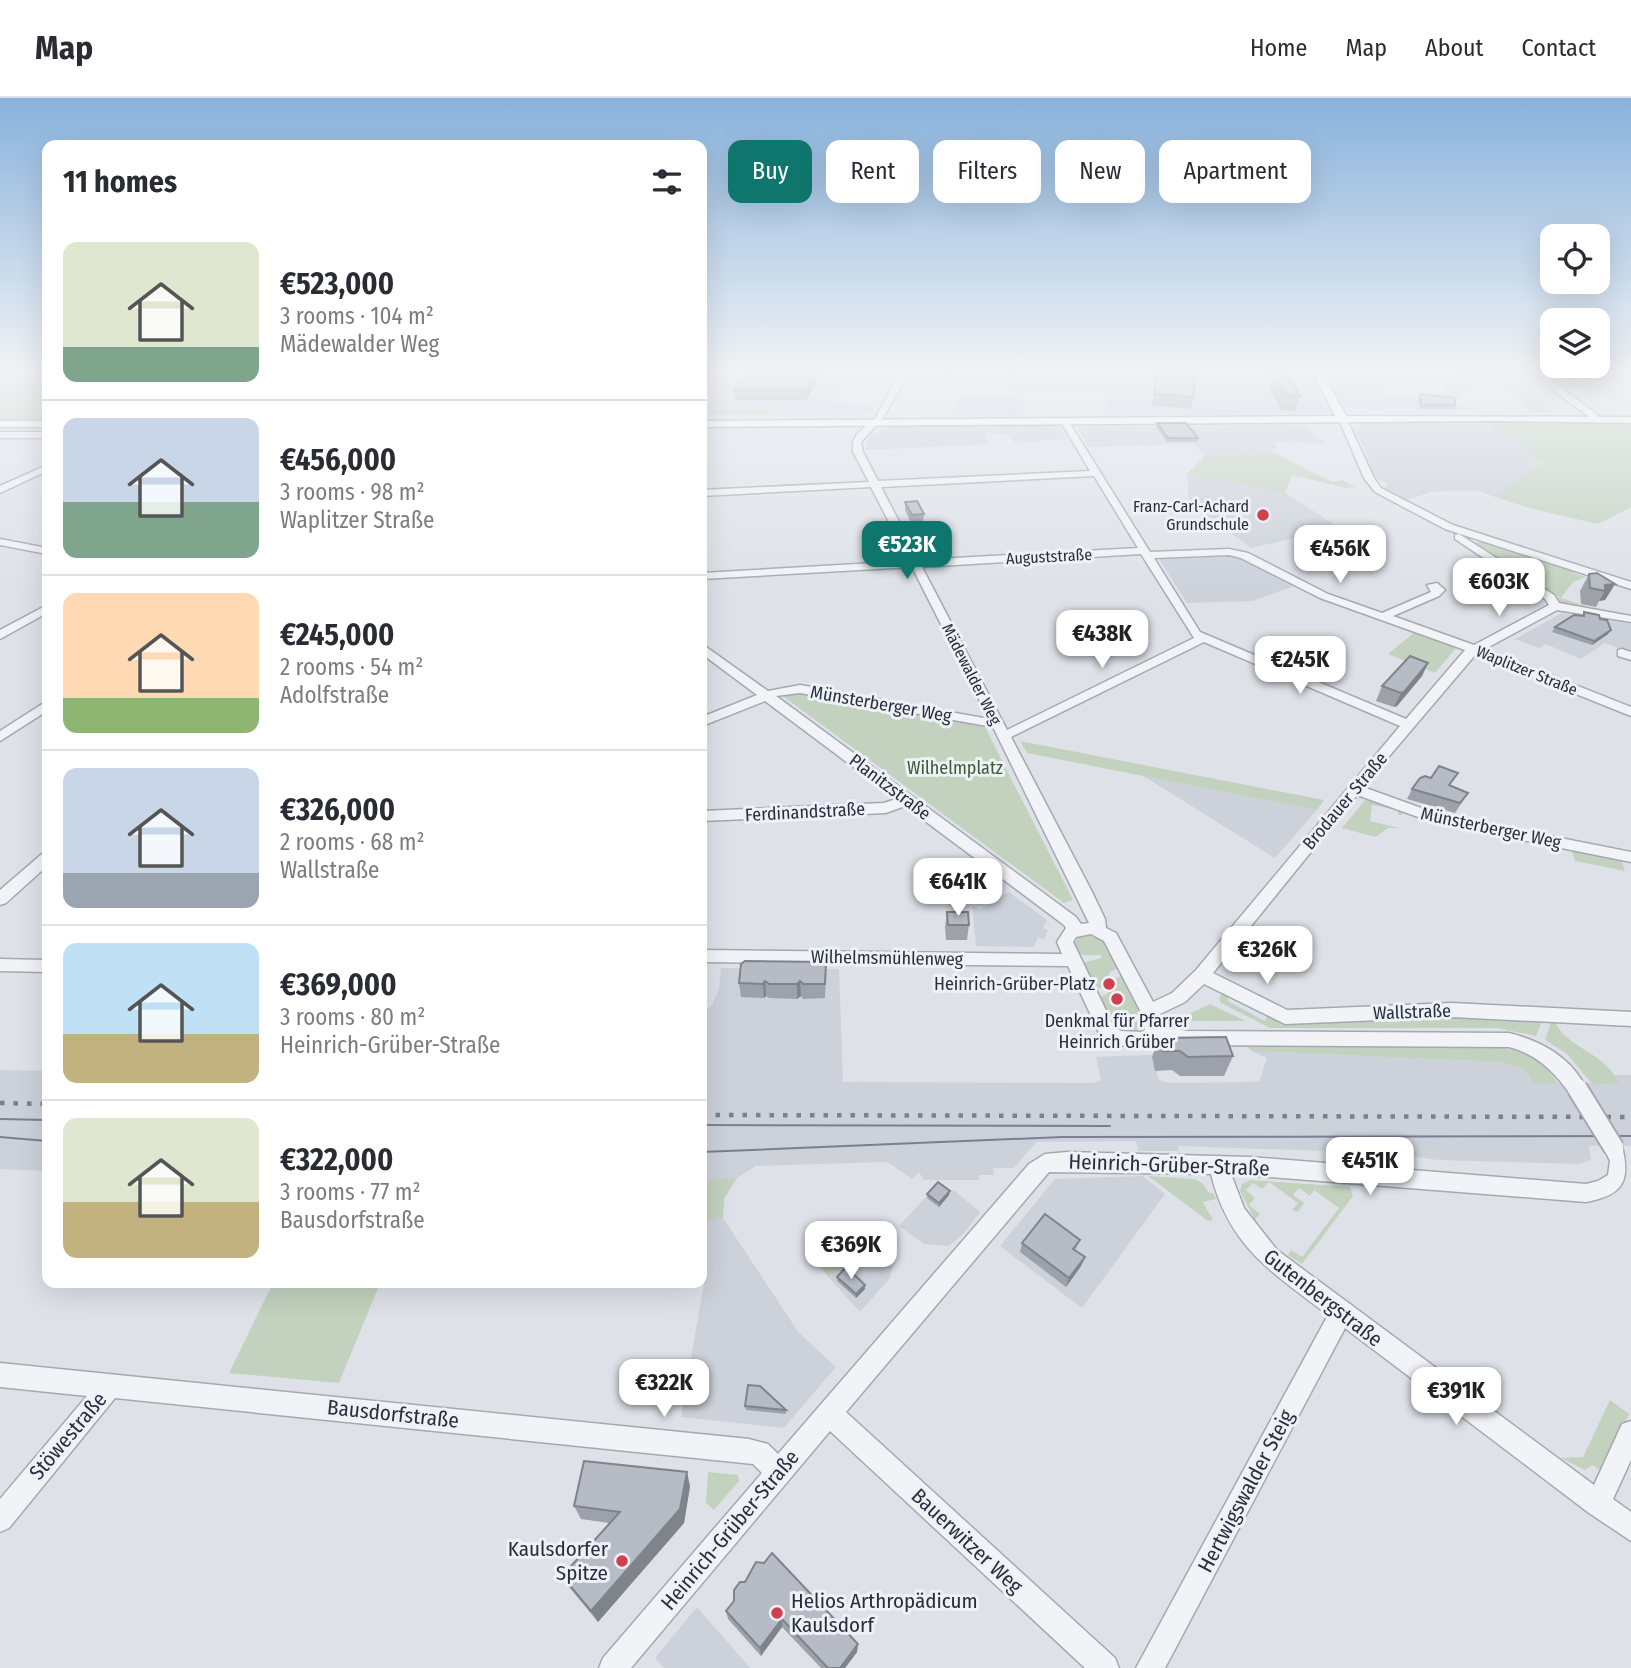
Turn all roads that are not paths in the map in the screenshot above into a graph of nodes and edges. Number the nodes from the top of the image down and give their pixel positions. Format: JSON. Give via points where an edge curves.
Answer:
{"nodes":[{"id":1,"x":858,"y":444,"type":"edge"},
{"id":2,"x":1080,"y":444,"type":"edge"},
{"id":3,"x":1354,"y":444,"type":"edge"},
{"id":4,"x":42,"y":470,"type":"edge"},
{"id":5,"x":1097,"y":473,"type":"junction"},
{"id":6,"x":34,"y":474,"type":"junction"},
{"id":7,"x":42,"y":475,"type":"edge"},
{"id":8,"x":875,"y":484,"type":"junction"},
{"id":9,"x":0,"y":490,"type":"edge"},
{"id":10,"x":707,"y":494,"type":"edge"},
{"id":11,"x":1470,"y":539,"type":"junction"},
{"id":12,"x":0,"y":542,"type":"edge"},
{"id":13,"x":19,"y":546,"type":"junction"},
{"id":14,"x":42,"y":550,"type":"edge"},
{"id":15,"x":1145,"y":553,"type":"junction"},
{"id":16,"x":3,"y":554,"type":"dead end"},
{"id":17,"x":916,"y":564,"type":"junction"},
{"id":18,"x":707,"y":576,"type":"edge"},
{"id":19,"x":1433,"y":585,"type":"dead end"},
{"id":20,"x":1631,"y":586,"type":"edge"},
{"id":21,"x":1555,"y":606,"type":"junction"},
{"id":22,"x":42,"y":611,"type":"edge"},
{"id":23,"x":1384,"y":616,"type":"junction"},
{"id":24,"x":1631,"y":619,"type":"edge"},
{"id":25,"x":0,"y":635,"type":"edge"},
{"id":26,"x":1203,"y":638,"type":"junction"},
{"id":27,"x":1474,"y":649,"type":"junction"},
{"id":28,"x":707,"y":652,"type":"edge"},
{"id":29,"x":766,"y":696,"type":"junction"},
{"id":30,"x":42,"y":708,"type":"edge"},
{"id":31,"x":1631,"y":712,"type":"edge"},
{"id":32,"x":707,"y":720,"type":"edge"},
{"id":33,"x":1409,"y":725,"type":"junction"},
{"id":34,"x":1000,"y":729,"type":"junction"},
{"id":35,"x":0,"y":737,"type":"edge"},
{"id":36,"x":1354,"y":789,"type":"junction"},
{"id":37,"x":907,"y":800,"type":"junction"},
{"id":38,"x":707,"y":816,"type":"edge"},
{"id":39,"x":1631,"y":857,"type":"edge"},
{"id":40,"x":42,"y":862,"type":"edge"},
{"id":41,"x":0,"y":899,"type":"edge"},
{"id":42,"x":1076,"y":929,"type":"junction"},
{"id":43,"x":1098,"y":929,"type":"junction"},
{"id":44,"x":707,"y":956,"type":"edge"},
{"id":45,"x":1073,"y":960,"type":"junction"},
{"id":46,"x":0,"y":965,"type":"edge"},
{"id":47,"x":42,"y":966,"type":"edge"},
{"id":48,"x":1202,"y":975,"type":"junction"},
{"id":49,"x":1149,"y":1010,"type":"junction"},
{"id":50,"x":1631,"y":1019,"type":"edge"},
{"id":51,"x":1154,"y":1032,"type":"junction"},
{"id":52,"x":1219,"y":1165,"type":"junction"},
{"id":53,"x":1341,"y":1313,"type":"junction"},
{"id":54,"x":0,"y":1375,"type":"edge"},
{"id":55,"x":110,"y":1386,"type":"junction"},
{"id":56,"x":828,"y":1413,"type":"junction"},
{"id":57,"x":1631,"y":1433,"type":"edge"},
{"id":58,"x":779,"y":1472,"type":"junction"},
{"id":59,"x":1598,"y":1504,"type":"junction"},
{"id":60,"x":0,"y":1519,"type":"edge"},
{"id":61,"x":1631,"y":1528,"type":"edge"},
{"id":62,"x":613,"y":1668,"type":"edge"},
{"id":63,"x":1105,"y":1668,"type":"edge"},
{"id":64,"x":1150,"y":1668,"type":"edge"}],
"edges":[{"from":1,"to":8,"type":"street","name":"Mädewalder Weg"},
{"from":2,"to":5,"type":"street"},
{"from":3,"to":11,"type":"street","via":[[1373,486]]},
{"from":4,"to":6,"type":"street"},
{"from":5,"to":8,"type":"street"},
{"from":5,"to":15,"type":"street"},
{"from":6,"to":7,"type":"street"},
{"from":6,"to":9,"type":"street"},
{"from":8,"to":10,"type":"street"},
{"from":8,"to":17,"type":"street","name":"Mädewalder Weg"},
{"from":11,"to":20,"type":"street"},
{"from":11,"to":21,"type":"street","via":[[1550,597]]},
{"from":12,"to":13,"type":"street"},
{"from":13,"to":14,"type":"street"},
{"from":13,"to":16,"type":"street"},
{"from":15,"to":17,"type":"street","name":"Auguststraße"},
{"from":15,"to":23,"type":"street","name":"Waplitzer Straße","via":[[1240,554],[1303,587]]},
{"from":15,"to":26,"type":"street","via":[[1196,634]]},
{"from":17,"to":18,"type":"street","name":"Auguststraße"},
{"from":17,"to":34,"type":"street","name":"Mädewalder Weg"},
{"from":19,"to":23,"type":"street","via":[[1439,590],[1436,594]]},
{"from":21,"to":24,"type":"street"},
{"from":21,"to":27,"type":"street","name":"Brodauer Straße"},
{"from":22,"to":25,"type":"street"},
{"from":23,"to":27,"type":"street","name":"Waplitzer Straße"},
{"from":26,"to":33,"type":"street"},
{"from":26,"to":34,"type":"street","via":[[1013,734]]},
{"from":27,"to":31,"type":"street","name":"Waplitzer Straße"},
{"from":27,"to":33,"type":"street","name":"Brodauer Straße"},
{"from":28,"to":29,"type":"street","name":"Planitzstraße"},
{"from":29,"to":32,"type":"street","name":"Münsterberger Weg"},
{"from":29,"to":34,"type":"street","name":"Münsterberger Weg","via":[[800,689]]},
{"from":29,"to":37,"type":"street","name":"Planitzstraße"},
{"from":30,"to":35,"type":"street"},
{"from":33,"to":36,"type":"street","name":"Brodauer Straße"},
{"from":34,"to":43,"type":"street","name":"Mädewalder Weg"},
{"from":36,"to":39,"type":"street","name":"Münsterberger Weg","via":[[1440,819]]},
{"from":36,"to":48,"type":"street","name":"Brodauer Straße"},
{"from":37,"to":38,"type":"street","name":"Ferdinandstraße","via":[[886,808]]},
{"from":37,"to":42,"type":"street","name":"Planitzstraße"},
{"from":40,"to":41,"type":"street"},
{"from":42,"to":43,"type":"street"},
{"from":42,"to":45,"type":"street","via":[[1065,942]]},
{"from":43,"to":49,"type":"street","via":[[1110,937]]},
{"from":44,"to":45,"type":"street","name":"Wilhelmsmühlenweg"},
{"from":45,"to":51,"type":"street","via":[[1106,1030],[1133,1041],[1147,1039]]},
{"from":46,"to":47,"type":"street"},
{"from":48,"to":49,"type":"street","name":"Brodauer Straße","via":[[1171,1003]]},
{"from":48,"to":50,"type":"street","name":"Wallstraße","via":[[1285,1017],[1452,1010]]},
{"from":49,"to":51,"type":"street"},
{"from":51,"to":52,"type":"street","name":"Heinrich-Grüber-Straße","bridge":true,"via":[[1187,1038],[1509,1040],[1529,1045],[1554,1060],[1577,1088],[1620,1161],[1617,1180],[1603,1190],[1586,1193]]},
{"from":52,"to":53,"type":"street","name":"Gutenbergstraße","via":[[1228,1199],[1253,1240]]},
{"from":52,"to":56,"type":"street","name":"Heinrich-Grüber-Straße","via":[[1045,1163]]},
{"from":53,"to":59,"type":"street","name":"Gutenbergstraße"},
{"from":53,"to":64,"type":"street","name":"Hertwigswalder Steig"},
{"from":54,"to":55,"type":"street","name":"Bausdorfstraße"},
{"from":55,"to":58,"type":"street","name":"Bausdorfstraße","via":[[749,1451],[760,1453]]},
{"from":55,"to":60,"type":"street","name":"Stöwestraße"},
{"from":56,"to":58,"type":"street","name":"Heinrich-Grüber-Straße"},
{"from":56,"to":63,"type":"street","name":"Bauerwitzer Weg"},
{"from":57,"to":59,"type":"street"},
{"from":58,"to":62,"type":"street","name":"Heinrich-Grüber-Straße"},
{"from":59,"to":61,"type":"street","name":"Gutenbergstraße"}]}
